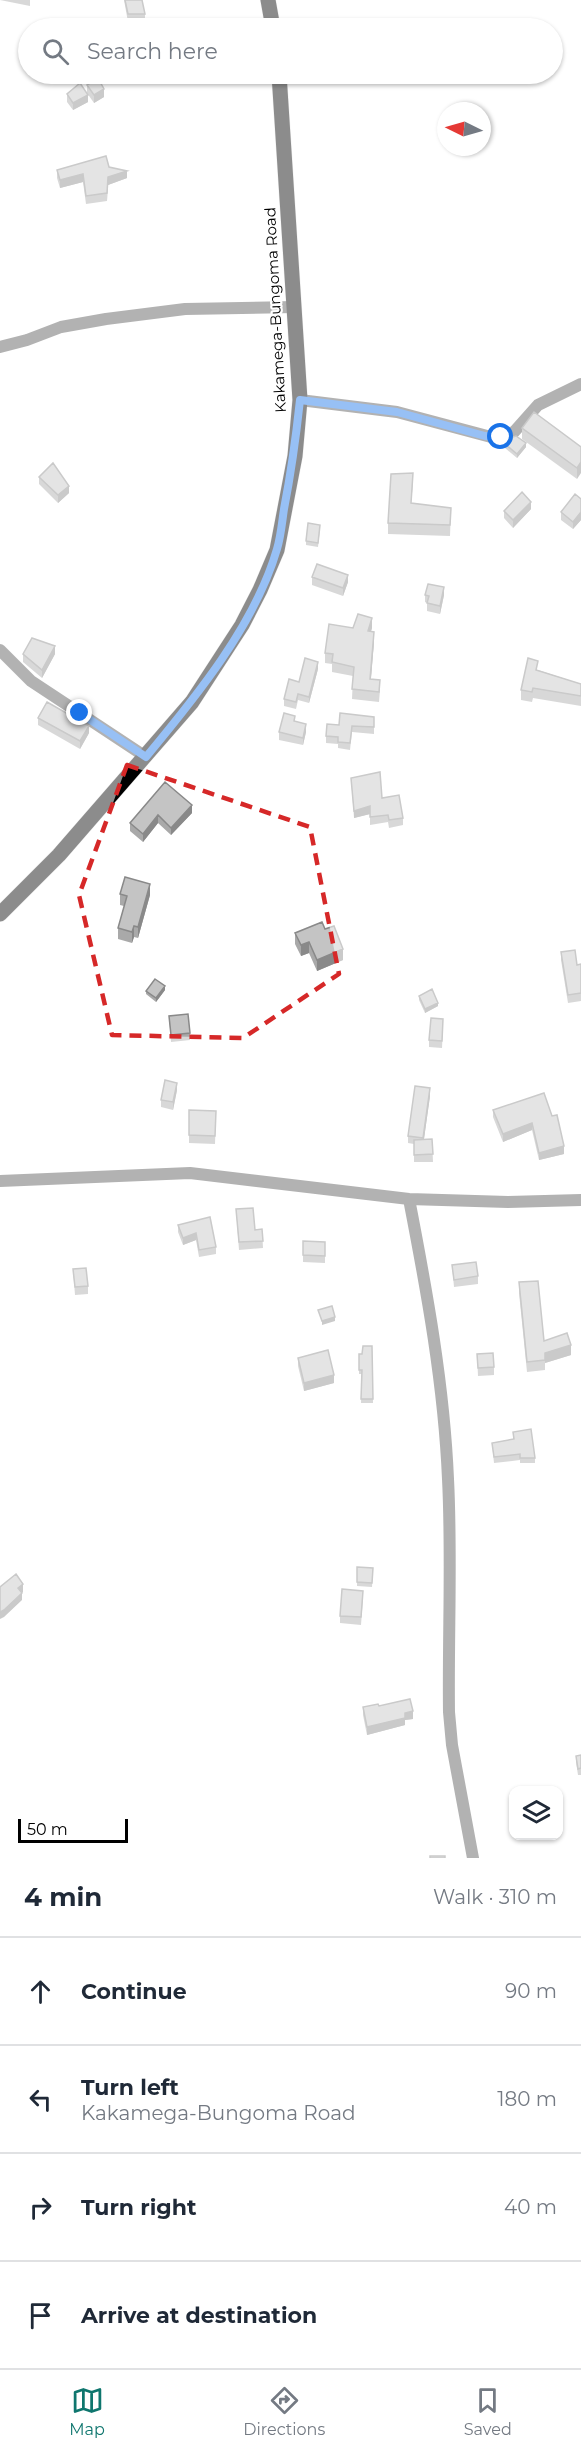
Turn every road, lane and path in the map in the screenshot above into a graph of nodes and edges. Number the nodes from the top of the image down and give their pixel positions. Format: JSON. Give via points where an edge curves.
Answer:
{"nodes":[{"id":1,"x":268,"y":0,"type":"edge"},
{"id":2,"x":271,"y":18,"type":"edge"},
{"id":3,"x":280,"y":84,"type":"edge"},
{"id":4,"x":295,"y":307,"type":"junction"},
{"id":5,"x":0,"y":347,"type":"edge"},
{"id":6,"x":581,"y":384,"type":"edge"},
{"id":7,"x":300,"y":400,"type":"junction"},
{"id":8,"x":0,"y":650,"type":"edge"},
{"id":9,"x":146,"y":757,"type":"junction"},
{"id":10,"x":0,"y":914,"type":"edge"},
{"id":11,"x":0,"y":1181,"type":"edge"},
{"id":12,"x":409,"y":1199,"type":"junction"},
{"id":13,"x":581,"y":1200,"type":"edge"},
{"id":14,"x":473,"y":1858,"type":"edge"}],
"edges":[{"from":1,"to":2,"type":"main road"},
{"from":3,"to":4,"type":"main road","name":"Kakamega-Bungoma Road"},
{"from":4,"to":5,"type":"street","via":[[185,309],[106,319],[61,327]]},
{"from":4,"to":7,"type":"main road","name":"Kakamega-Bungoma Road"},
{"from":6,"to":7,"type":"street","via":[[538,405],[514,432],[491,437],[397,412]]},
{"from":7,"to":9,"type":"main road","name":"Kakamega-Bungoma Road","via":[[295,456],[277,550],[260,590],[192,702]]},
{"from":8,"to":9,"type":"street","via":[[31,681]]},
{"from":9,"to":10,"type":"main road","name":"Kakamega-Bungoma Road","via":[[59,855]]},
{"from":11,"to":12,"type":"street","via":[[190,1173]]},
{"from":12,"to":13,"type":"street"},
{"from":12,"to":14,"type":"street","via":[[441,1387],[448,1479],[449,1712]]}]}
